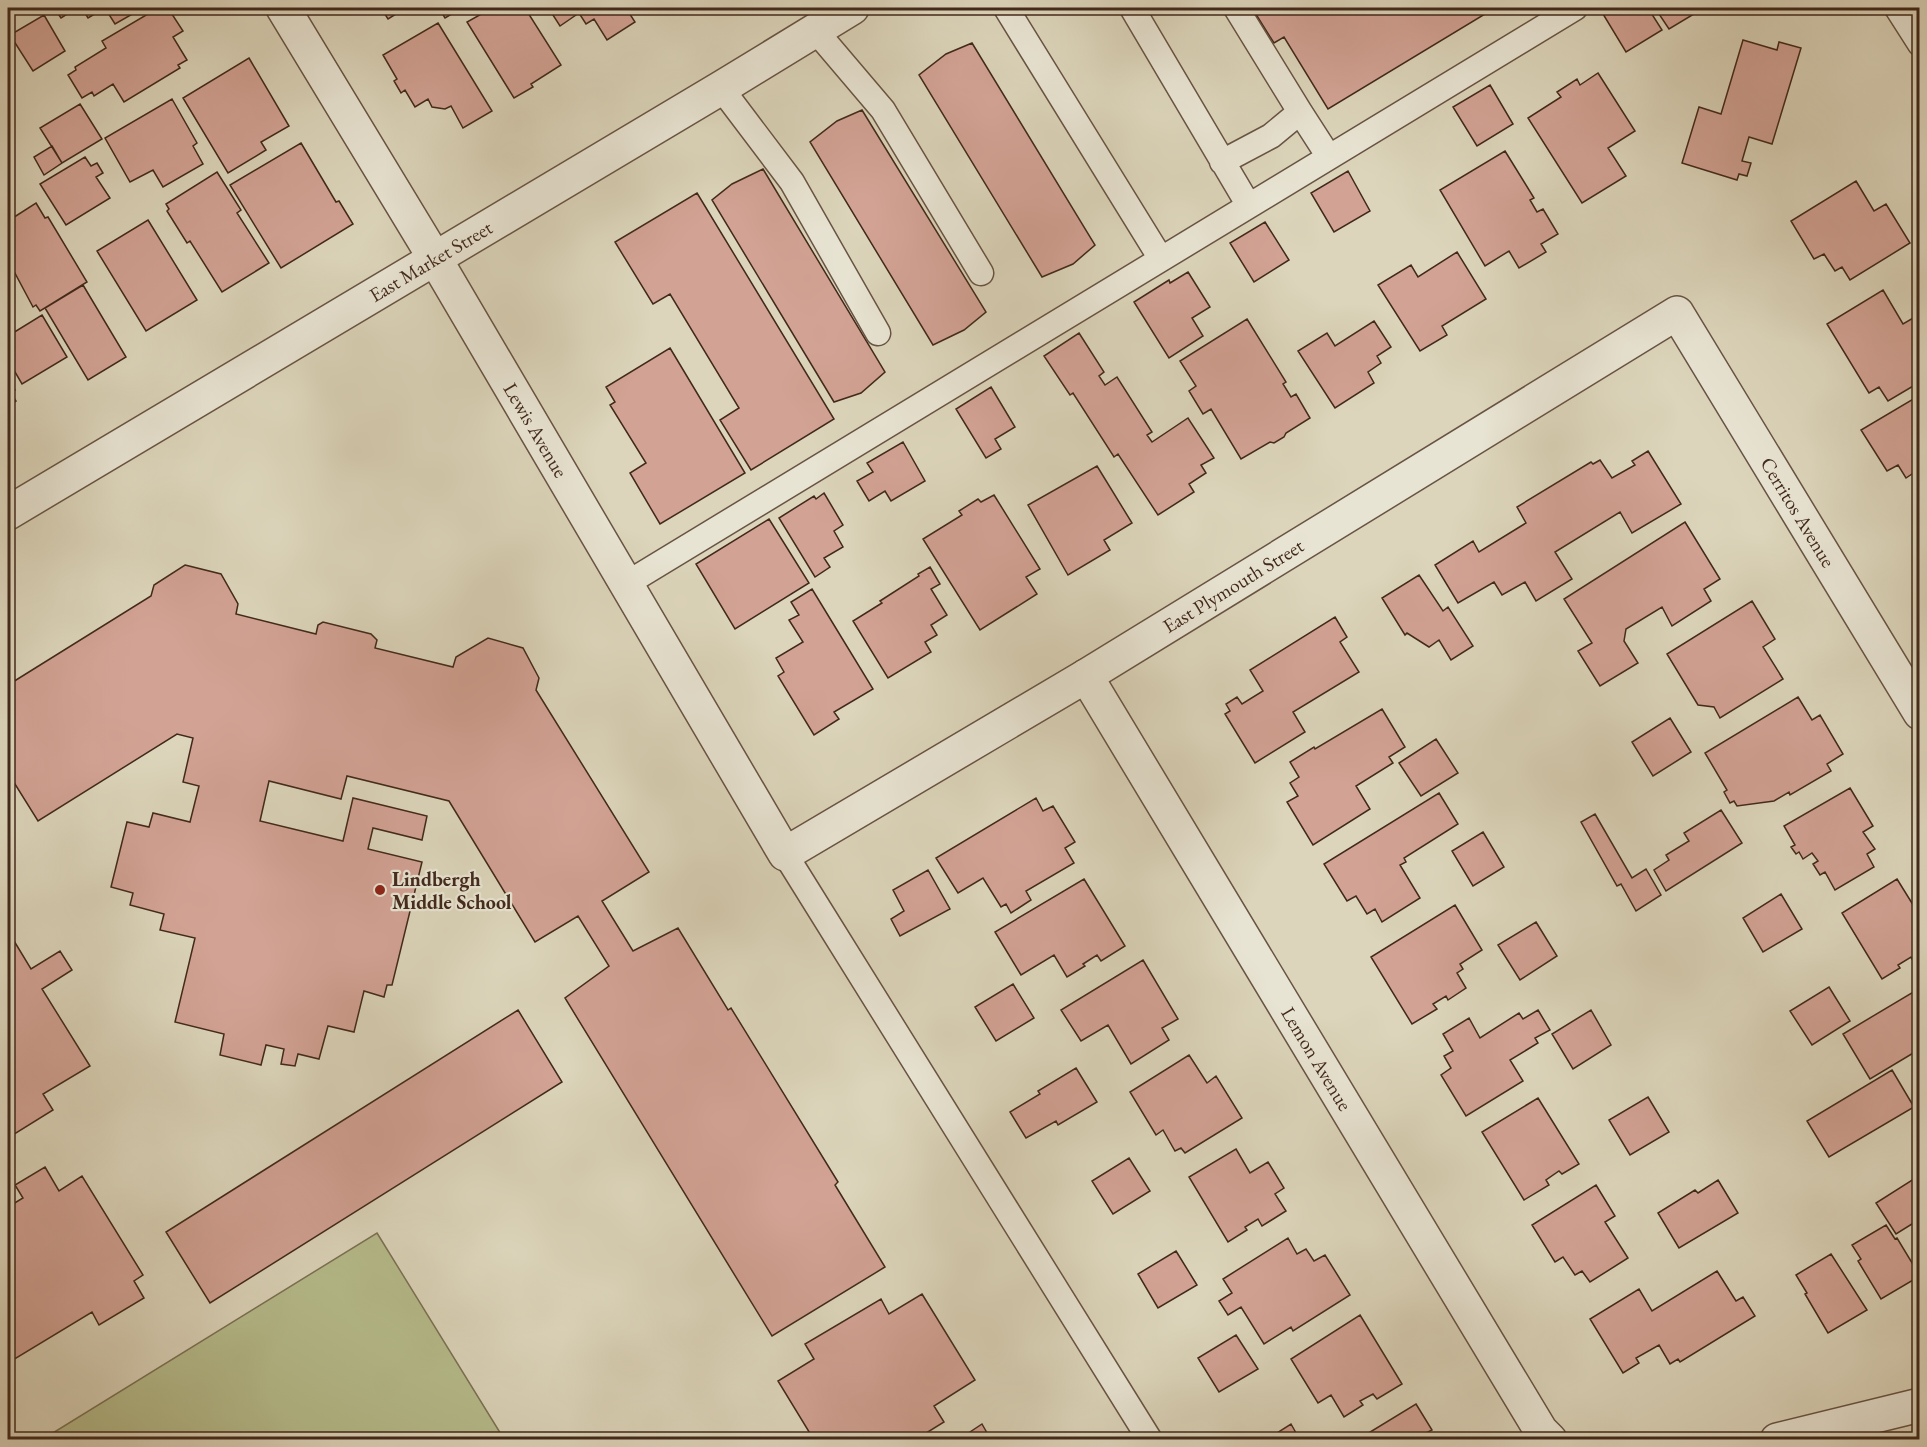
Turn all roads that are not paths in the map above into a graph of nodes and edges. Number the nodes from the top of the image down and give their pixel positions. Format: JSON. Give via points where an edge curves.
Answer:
{"nodes":[{"id":1,"x":283,"y":8,"type":"edge"},
{"id":2,"x":852,"y":8,"type":"edge"},
{"id":3,"x":1006,"y":8,"type":"edge"},
{"id":4,"x":1132,"y":8,"type":"edge"},
{"id":5,"x":1236,"y":8,"type":"edge"},
{"id":6,"x":1575,"y":8,"type":"edge"},
{"id":7,"x":1898,"y":8,"type":"edge"},
{"id":8,"x":815,"y":30,"type":"junction"},
{"id":9,"x":1920,"y":44,"type":"edge"},
{"id":10,"x":721,"y":88,"type":"junction"},
{"id":11,"x":1300,"y":112,"type":"junction"},
{"id":12,"x":1329,"y":157,"type":"junction"},
{"id":13,"x":1222,"y":162,"type":"junction"},
{"id":14,"x":1249,"y":206,"type":"junction"},
{"id":15,"x":434,"y":258,"type":"junction"},
{"id":16,"x":1161,"y":259,"type":"junction"},
{"id":17,"x":981,"y":273,"type":"dead end"},
{"id":18,"x":1677,"y":313,"type":"joint"},
{"id":19,"x":878,"y":333,"type":"dead end"},
{"id":20,"x":8,"y":513,"type":"edge"},
{"id":21,"x":626,"y":584,"type":"junction"},
{"id":22,"x":1086,"y":676,"type":"junction"},
{"id":23,"x":1920,"y":713,"type":"edge"},
{"id":24,"x":785,"y":854,"type":"junction"},
{"id":25,"x":1920,"y":1405,"type":"edge"},
{"id":26,"x":1150,"y":1440,"type":"edge"},
{"id":27,"x":1550,"y":1440,"type":"edge"},
{"id":28,"x":1777,"y":1440,"type":"edge"}],
"edges":[{"from":1,"to":15,"type":"street","name":"Lewis Avenue"},
{"from":2,"to":8,"type":"street","name":"East Market Street"},
{"from":3,"to":16,"type":"lane"},
{"from":4,"to":13,"type":"lane"},
{"from":5,"to":11,"type":"lane"},
{"from":6,"to":12,"type":"lane"},
{"from":7,"to":9,"type":"lane"},
{"from":8,"to":10,"type":"street","name":"East Market Street"},
{"from":8,"to":17,"type":"lane","via":[[883,110]]},
{"from":10,"to":15,"type":"street","name":"East Market Street"},
{"from":10,"to":19,"type":"lane","via":[[792,182]]},
{"from":11,"to":12,"type":"lane"},
{"from":11,"to":13,"type":"lane","via":[[1272,136]]},
{"from":12,"to":14,"type":"lane"},
{"from":13,"to":14,"type":"lane"},
{"from":14,"to":16,"type":"lane"},
{"from":15,"to":20,"type":"street","name":"East Market Street"},
{"from":15,"to":21,"type":"street","name":"Lewis Avenue"},
{"from":16,"to":21,"type":"lane"},
{"from":18,"to":22,"type":"street","name":"East Plymouth Street"},
{"from":18,"to":23,"type":"street","name":"Cerritos Avenue"},
{"from":21,"to":24,"type":"street","name":"Lewis Avenue"},
{"from":22,"to":24,"type":"street","name":"East Plymouth Street"},
{"from":22,"to":27,"type":"street","name":"Lemon Avenue","via":[[1541,1431]]},
{"from":24,"to":26,"type":"lane"},
{"from":25,"to":28,"type":"street"}]}
